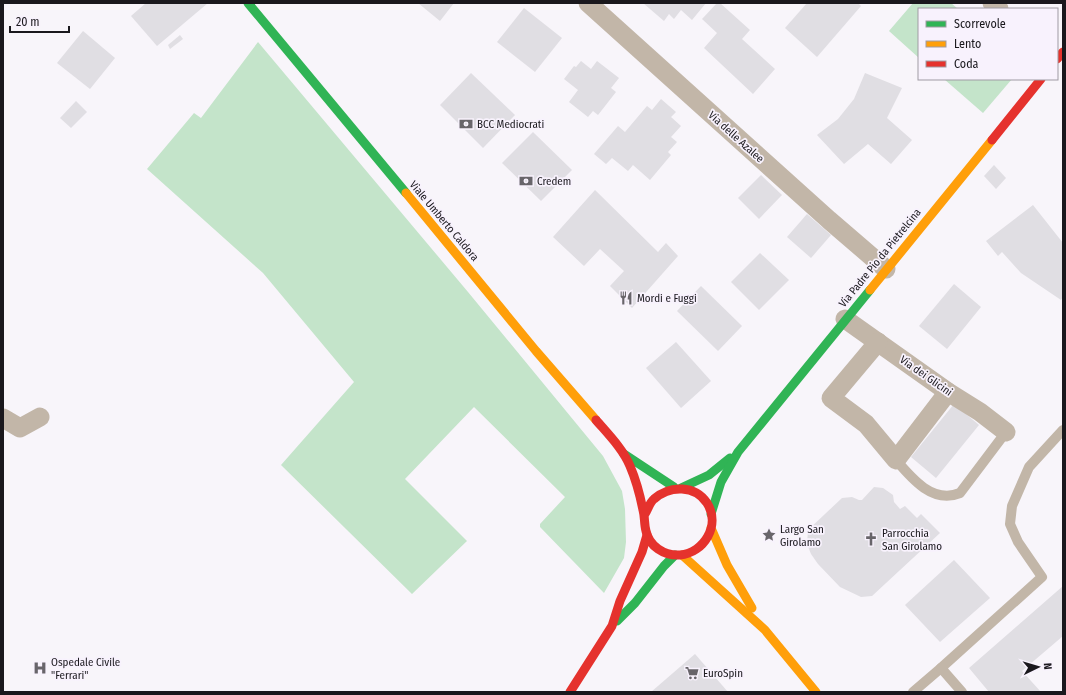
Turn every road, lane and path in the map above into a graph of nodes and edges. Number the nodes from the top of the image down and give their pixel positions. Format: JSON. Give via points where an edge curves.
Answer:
{"nodes":[{"id":1,"x":248,"y":3,"type":"edge"},
{"id":2,"x":588,"y":3,"type":"edge"},
{"id":3,"x":1040,"y":80,"type":"edge"},
{"id":4,"x":886,"y":269,"type":"junction"},
{"id":5,"x":845,"y":319,"type":"junction"},
{"id":6,"x":878,"y":342,"type":"junction"},
{"id":7,"x":948,"y":392,"type":"junction"},
{"id":8,"x":40,"y":417,"type":"dead end"},
{"id":9,"x":3,"y":418,"type":"edge"},
{"id":10,"x":1063,"y":430,"type":"edge"},
{"id":11,"x":1006,"y":432,"type":"joint"},
{"id":12,"x":738,"y":452,"type":"junction"},
{"id":13,"x":623,"y":453,"type":"junction"},
{"id":14,"x":896,"y":460,"type":"junction"},
{"id":15,"x":678,"y":488,"type":"junction"},
{"id":16,"x":644,"y":514,"type":"junction"},
{"id":17,"x":711,"y":514,"type":"junction"},
{"id":18,"x":711,"y":528,"type":"junction"},
{"id":19,"x":647,"y":535,"type":"junction"},
{"id":20,"x":678,"y":555,"type":"junction"},
{"id":21,"x":612,"y":626,"type":"junction"},
{"id":22,"x":765,"y":630,"type":"junction"},
{"id":23,"x":941,"y":668,"type":"junction"},
{"id":24,"x":570,"y":692,"type":"edge"},
{"id":25,"x":816,"y":692,"type":"edge"},
{"id":26,"x":913,"y":692,"type":"edge"},
{"id":27,"x":962,"y":692,"type":"edge"}],
"edges":[{"from":1,"to":13,"type":"street","name":"Viale Umberto Caldora"},
{"from":2,"to":4,"type":"street","name":"Via delle Azalee"},
{"from":3,"to":4,"type":"street","name":"Via Padre Pio da Pietrelcina"},
{"from":4,"to":5,"type":"street","name":"Via Padre Pio da Pietrelcina"},
{"from":5,"to":6,"type":"street","name":"Via dei Glicini"},
{"from":5,"to":12,"type":"street","name":"Via Padre Pio da Pietrelcina"},
{"from":6,"to":7,"type":"street","name":"Via dei Glicini"},
{"from":6,"to":14,"type":"street","via":[[831,398],[866,424]]},
{"from":7,"to":11,"type":"street","name":"Via dei Glicini"},
{"from":7,"to":14,"type":"street"},
{"from":8,"to":9,"type":"street","via":[[20,428]]},
{"from":10,"to":23,"type":"lane","via":[[1029,467],[1012,506],[1010,524],[1018,542],[1042,577]]},
{"from":11,"to":14,"type":"lane","via":[[960,493],[952,496],[940,496],[926,489]]},
{"from":12,"to":15,"type":"street","name":"Via Padre Pio da Pietrelcina","via":[[709,475]]},
{"from":12,"to":17,"type":"street","name":"Via Padre Pio da Pietrelcina","via":[[721,482]]},
{"from":13,"to":15,"type":"street","name":"Viale Umberto Caldora"},
{"from":13,"to":16,"type":"street","name":"Viale Umberto Caldora","via":[[634,475]]},
{"from":15,"to":16,"type":"street","via":[[655,496]]},
{"from":15,"to":17,"type":"street","via":[[701,496]]},
{"from":16,"to":19,"type":"street"},
{"from":17,"to":18,"type":"street"},
{"from":18,"to":20,"type":"street","via":[[701,547],[689,554]]},
{"from":18,"to":22,"type":"street","via":[[727,565]]},
{"from":19,"to":20,"type":"street","via":[[650,542],[661,551]]},
{"from":19,"to":21,"type":"street"},
{"from":20,"to":21,"type":"street","via":[[664,566],[635,603]]},
{"from":20,"to":22,"type":"street"},
{"from":21,"to":24,"type":"street"},
{"from":22,"to":25,"type":"street"},
{"from":23,"to":26,"type":"lane"},
{"from":23,"to":27,"type":"lane"}]}
